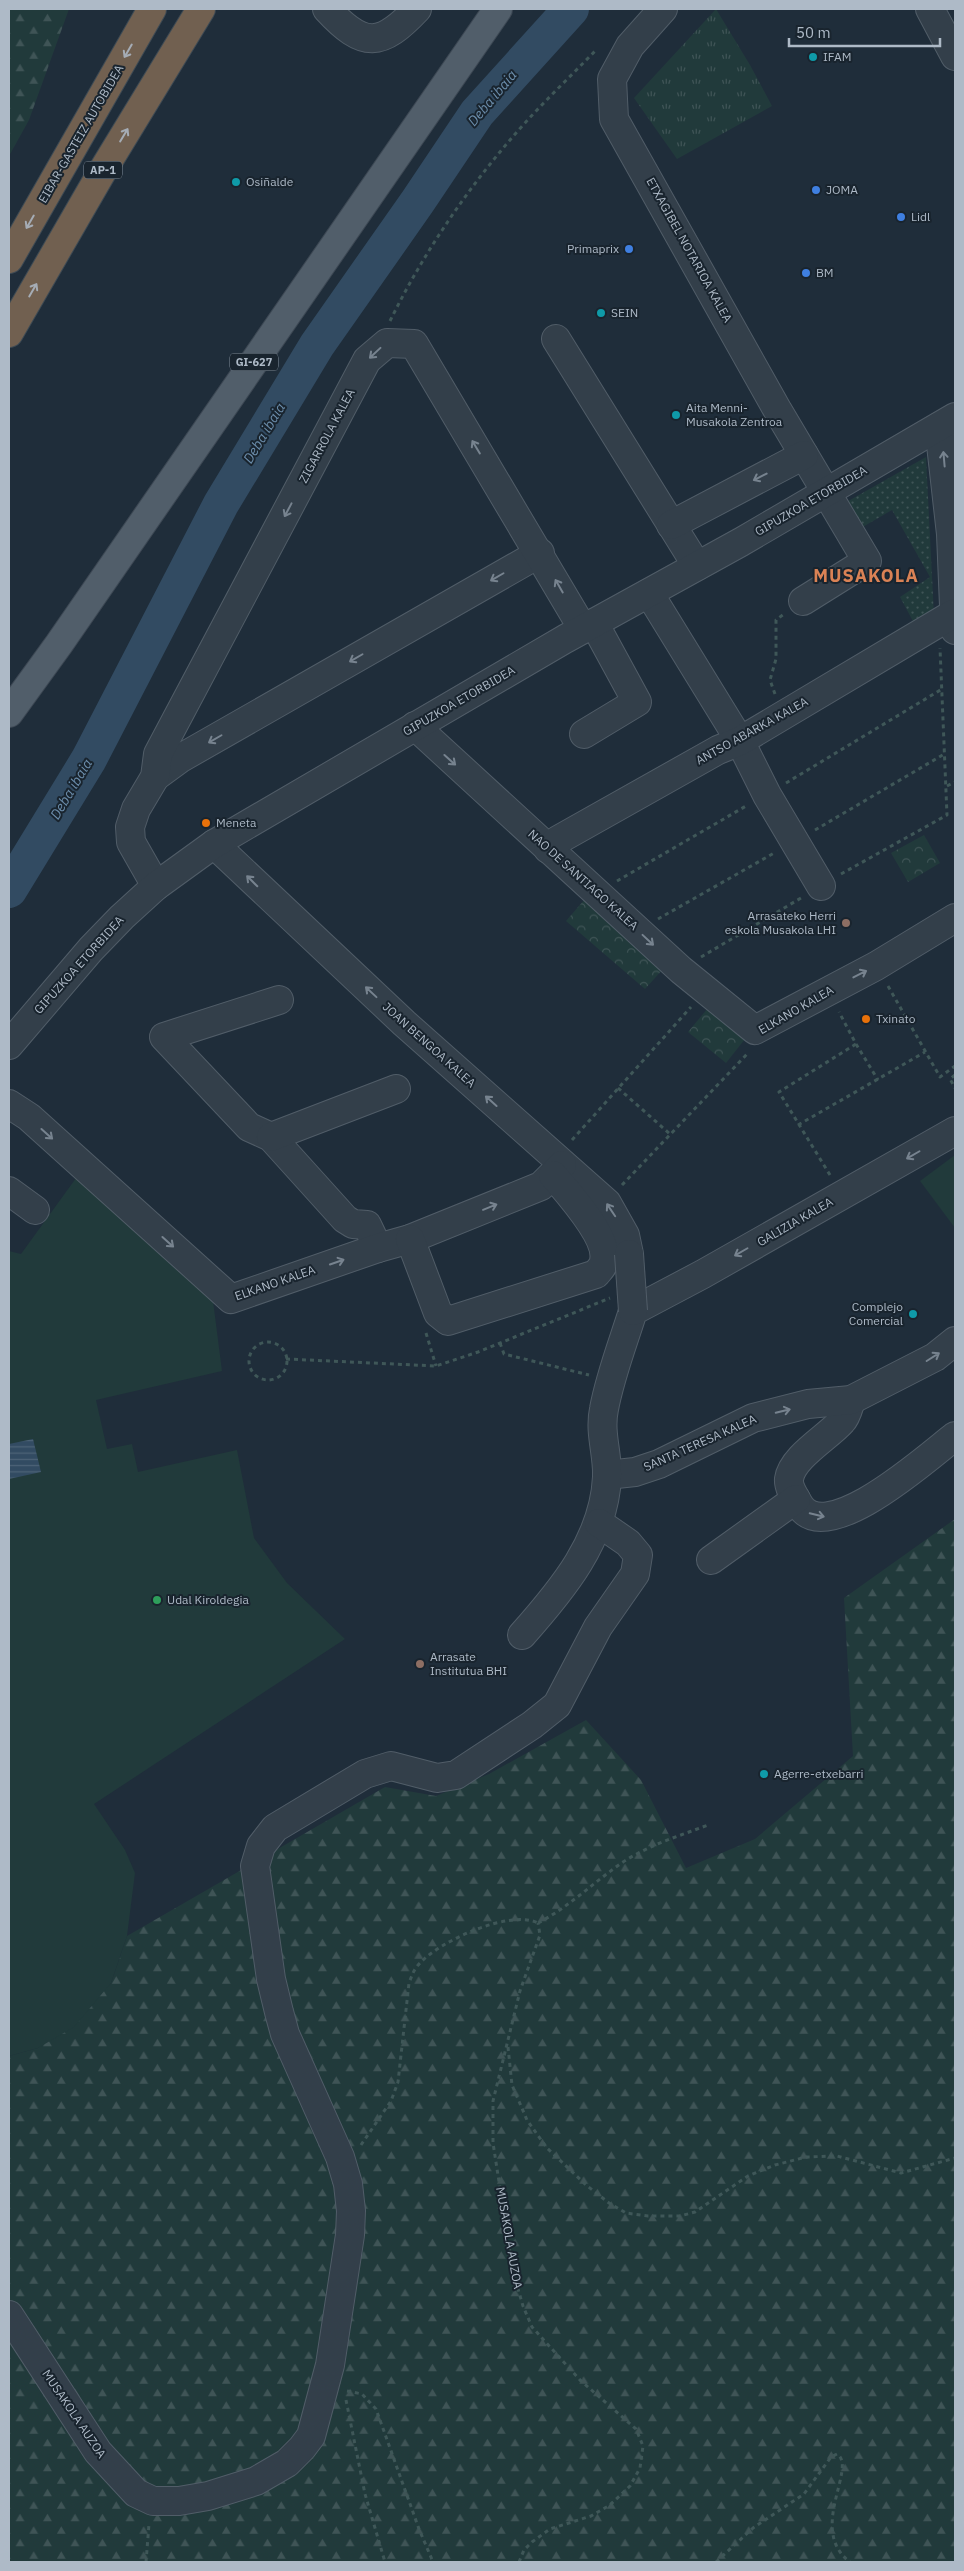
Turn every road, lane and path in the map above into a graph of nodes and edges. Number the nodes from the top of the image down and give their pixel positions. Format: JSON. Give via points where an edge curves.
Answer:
{"nodes":[{"id":1,"x":152,"y":9,"type":"edge"},
{"id":2,"x":201,"y":9,"type":"edge"},
{"id":3,"x":417,"y":9,"type":"edge"},
{"id":4,"x":498,"y":9,"type":"edge"},
{"id":5,"x":664,"y":9,"type":"edge"},
{"id":6,"x":930,"y":9,"type":"edge"},
{"id":7,"x":330,"y":12,"type":"edge"},
{"id":8,"x":952,"y":42,"type":"edge"},
{"id":9,"x":597,"y":48,"type":"dead end"},
{"id":10,"x":9,"y":259,"type":"edge"},
{"id":11,"x":386,"y":329,"type":"dead end"},
{"id":12,"x":9,"y":333,"type":"edge"},
{"id":13,"x":556,"y":339,"type":"dead end"},
{"id":14,"x":947,"y":422,"type":"edge"},
{"id":15,"x":804,"y":455,"type":"junction"},
{"id":16,"x":826,"y":493,"type":"junction"},
{"id":17,"x":671,"y":525,"type":"junction"},
{"id":18,"x":953,"y":533,"type":"edge"},
{"id":19,"x":540,"y":553,"type":"junction"},
{"id":20,"x":697,"y":566,"type":"junction"},
{"id":21,"x":650,"y":593,"type":"junction"},
{"id":22,"x":803,"y":600,"type":"joint"},
{"id":23,"x":951,"y":619,"type":"edge"},
{"id":24,"x":588,"y":626,"type":"junction"},
{"id":25,"x":9,"y":713,"type":"edge"},
{"id":26,"x":783,"y":716,"type":"junction"},
{"id":27,"x":415,"y":726,"type":"junction"},
{"id":28,"x":584,"y":734,"type":"dead end"},
{"id":29,"x":740,"y":741,"type":"junction"},
{"id":30,"x":946,"y":753,"type":"junction"},
{"id":31,"x":155,"y":777,"type":"junction"},
{"id":32,"x":955,"y":782,"type":"edge"},
{"id":33,"x":947,"y":786,"type":"junction"},
{"id":34,"x":808,"y":834,"type":"dead end"},
{"id":35,"x":214,"y":844,"type":"junction"},
{"id":36,"x":782,"y":848,"type":"dead end"},
{"id":37,"x":548,"y":849,"type":"junction"},
{"id":38,"x":156,"y":886,"type":"junction"},
{"id":39,"x":820,"y":886,"type":"junction"},
{"id":40,"x":955,"y":918,"type":"edge"},
{"id":41,"x":638,"y":930,"type":"junction"},
{"id":42,"x":694,"y":961,"type":"dead end"},
{"id":43,"x":876,"y":966,"type":"junction"},
{"id":44,"x":706,"y":990,"type":"junction"},
{"id":45,"x":279,"y":1000,"type":"dead end"},
{"id":46,"x":835,"y":1004,"type":"dead end"},
{"id":47,"x":755,"y":1030,"type":"junction"},
{"id":48,"x":856,"y":1044,"type":"junction"},
{"id":49,"x":9,"y":1045,"type":"edge"},
{"id":50,"x":925,"y":1052,"type":"junction"},
{"id":51,"x":955,"y":1066,"type":"edge"},
{"id":52,"x":955,"y":1075,"type":"edge"},
{"id":53,"x":878,"y":1080,"type":"junction"},
{"id":54,"x":618,"y":1088,"type":"junction"},
{"id":55,"x":955,"y":1088,"type":"edge"},
{"id":56,"x":396,"y":1089,"type":"dead end"},
{"id":57,"x":9,"y":1104,"type":"edge"},
{"id":58,"x":798,"y":1124,"type":"junction"},
{"id":59,"x":955,"y":1131,"type":"edge"},
{"id":60,"x":670,"y":1134,"type":"junction"},
{"id":61,"x":564,"y":1136,"type":"dead end"},
{"id":62,"x":271,"y":1137,"type":"junction"},
{"id":63,"x":558,"y":1170,"type":"junction"},
{"id":64,"x":833,"y":1180,"type":"dead end"},
{"id":65,"x":9,"y":1191,"type":"edge"},
{"id":66,"x":607,"y":1203,"type":"junction"},
{"id":67,"x":35,"y":1210,"type":"dead end"},
{"id":68,"x":410,"y":1239,"type":"junction"},
{"id":69,"x":378,"y":1248,"type":"junction"},
{"id":70,"x":632,"y":1311,"type":"junction"},
{"id":71,"x":955,"y":1342,"type":"edge"},
{"id":72,"x":500,"y":1343,"type":"dead end"},
{"id":73,"x":280,"y":1375,"type":"joint"},
{"id":74,"x":590,"y":1375,"type":"dead end"},
{"id":75,"x":851,"y":1400,"type":"junction"},
{"id":76,"x":955,"y":1436,"type":"edge"},
{"id":77,"x":607,"y":1475,"type":"junction"},
{"id":78,"x":796,"y":1499,"type":"junction"},
{"id":79,"x":599,"y":1523,"type":"junction"},
{"id":80,"x":711,"y":1560,"type":"dead end"},
{"id":81,"x":522,"y":1634,"type":"dead end"},
{"id":82,"x":708,"y":1825,"type":"dead end"},
{"id":83,"x":538,"y":1923,"type":"junction"},
{"id":84,"x":507,"y":2044,"type":"junction"},
{"id":85,"x":359,"y":2150,"type":"dead end"},
{"id":86,"x":955,"y":2158,"type":"edge"},
{"id":87,"x":9,"y":2315,"type":"edge"},
{"id":88,"x":152,"y":2501,"type":"junction"},
{"id":89,"x":146,"y":2562,"type":"edge"},
{"id":90,"x":385,"y":2562,"type":"edge"},
{"id":91,"x":433,"y":2562,"type":"edge"},
{"id":92,"x":520,"y":2562,"type":"edge"},
{"id":93,"x":716,"y":2562,"type":"edge"},
{"id":94,"x":850,"y":2562,"type":"edge"}],
"edges":[{"from":1,"to":10,"type":"highway","name":"EIBAR-GASTEIZ AUTOBIDEA","number":"AP-1","one_way":true},
{"from":12,"to":2,"type":"highway","number":"AP-1","one_way":true,"via":[[106,164]]},
{"from":3,"to":7,"type":"street","via":[[401,26],[381,38],[359,37]]},
{"from":4,"to":25,"type":"main road","number":"GI-627"},
{"from":5,"to":15,"type":"street","name":"ETXAGIBEL NOTARIOA KALEA","via":[[630,46],[612,79],[614,119]]},
{"from":6,"to":8,"type":"street"},
{"from":9,"to":11,"type":"path","via":[[510,140],[447,222],[408,285]]},
{"from":13,"to":17,"type":"street"},
{"from":14,"to":16,"type":"street","name":"GIPUZKOA ETORBIDEA"},
{"from":18,"to":14,"type":"street","one_way":true,"via":[[944,451]]},
{"from":15,"to":16,"type":"street","name":"ETXAGIBEL NOTARIOA KALEA"},
{"from":15,"to":17,"type":"street","one_way":true},
{"from":16,"to":20,"type":"street","name":"GIPUZKOA ETORBIDEA"},
{"from":16,"to":22,"type":"street","name":"ETXAGIBEL NOTARIOA KALEA","via":[[868,561]]},
{"from":17,"to":20,"type":"street"},
{"from":18,"to":23,"type":"street"},
{"from":24,"to":19,"type":"street","name":"ZIGARROLA KALEA","one_way":true},
{"from":19,"to":31,"type":"street","name":"ZIGARROLA KALEA","one_way":true,"via":[[181,758]]},
{"from":19,"to":31,"type":"street","name":"ZIGARROLA KALEA","one_way":true,"via":[[414,344],[387,343],[372,354],[362,369],[158,754]]},
{"from":20,"to":21,"type":"street","name":"GIPUZKOA ETORBIDEA"},
{"from":21,"to":24,"type":"street","name":"GIPUZKOA ETORBIDEA"},
{"from":21,"to":29,"type":"street"},
{"from":22,"to":26,"type":"path","via":[[776,620],[776,659],[770,680]]},
{"from":23,"to":26,"type":"street","name":"ANTSO ABARKA KALEA"},
{"from":23,"to":30,"type":"path"},
{"from":24,"to":27,"type":"street","name":"GIPUZKOA ETORBIDEA"},
{"from":24,"to":28,"type":"street","name":"ZIGARROLA KALEA","via":[[637,702]]},
{"from":26,"to":29,"type":"street","name":"ANTSO ABARKA KALEA"},
{"from":27,"to":35,"type":"street","name":"GIPUZKOA ETORBIDEA"},
{"from":27,"to":37,"type":"street","name":"NAO DE SANTIAGO KALEA","one_way":true},
{"from":29,"to":37,"type":"street","name":"ANTSO ABARKA KALEA","via":[[718,750],[558,840]]},
{"from":29,"to":39,"type":"street"},
{"from":30,"to":33,"type":"path"},
{"from":30,"to":34,"type":"path"},
{"from":31,"to":38,"type":"street","name":"ZIGARROLA KALEA","via":[[136,809],[130,827],[131,842]]},
{"from":32,"to":33,"type":"path"},
{"from":33,"to":39,"type":"path","via":[[947,815]]},
{"from":35,"to":38,"type":"street","name":"GIPUZKOA ETORBIDEA"},
{"from":63,"to":35,"type":"street","name":"JOAN BENGOA KALEA","one_way":true},
{"from":36,"to":41,"type":"path"},
{"from":37,"to":41,"type":"street","name":"NAO DE SANTIAGO KALEA"},
{"from":38,"to":49,"type":"street","name":"GIPUZKOA ETORBIDEA","via":[[91,950]]},
{"from":39,"to":42,"type":"path"},
{"from":40,"to":43,"type":"street","name":"ELKANO KALEA"},
{"from":41,"to":44,"type":"street","name":"NAO DE SANTIAGO KALEA","one_way":true},
{"from":47,"to":43,"type":"street","name":"ELKANO KALEA","one_way":true},
{"from":43,"to":50,"type":"path"},
{"from":44,"to":47,"type":"street","name":"NAO DE SANTIAGO KALEA"},
{"from":44,"to":54,"type":"path"},
{"from":45,"to":62,"type":"street","via":[[164,1037],[249,1127]]},
{"from":46,"to":48,"type":"path"},
{"from":47,"to":60,"type":"path","name":"ELKANO KALEA","via":[[748,1053]]},
{"from":48,"to":53,"type":"path"},
{"from":48,"to":58,"type":"path","via":[[778,1092]]},
{"from":50,"to":51,"type":"path","via":[[940,1078]]},
{"from":50,"to":53,"type":"path"},
{"from":52,"to":55,"type":"path","via":[[950,1079]]},
{"from":53,"to":58,"type":"path"},
{"from":54,"to":60,"type":"path"},
{"from":54,"to":61,"type":"path","via":[[570,1142]]},
{"from":56,"to":62,"type":"street"},
{"from":57,"to":69,"type":"street","name":"ELKANO KALEA","one_way":true,"via":[[29,1118],[231,1299]]},
{"from":58,"to":64,"type":"path"},
{"from":59,"to":70,"type":"street","name":"GALIZIA KALEA","one_way":true},
{"from":60,"to":66,"type":"path","name":"ELKANO KALEA"},
{"from":62,"to":69,"type":"street","via":[[345,1219],[353,1224],[367,1225]]},
{"from":63,"to":66,"type":"street","name":"JOAN BENGOA KALEA"},
{"from":68,"to":63,"type":"street","name":"ELKANO KALEA","one_way":true,"via":[[541,1186]]},
{"from":63,"to":68,"type":"street","via":[[591,1220],[605,1254],[604,1263],[596,1274],[448,1322],[438,1313]]},
{"from":65,"to":67,"type":"street"},
{"from":70,"to":66,"type":"street","name":"JOAN BENGOA KALEA","one_way":true,"bridge":true,"via":[[625,1235]]},
{"from":68,"to":69,"type":"street","name":"ELKANO KALEA"},
{"from":70,"to":77,"type":"street","name":"JOAN BENGOA KALEA","via":[[604,1410],[602,1432]]},
{"from":75,"to":71,"type":"street","name":"SANTA TERESA KALEA","one_way":true},
{"from":72,"to":74,"type":"path","via":[[504,1354]]},
{"from":73,"to":73,"type":"path","via":[[286,1365],[281,1348],[270,1342],[253,1348],[248,1359],[252,1371],[268,1380]]},
{"from":77,"to":75,"type":"street","name":"SANTA TERESA KALEA","one_way":true,"via":[[635,1472],[659,1464],[753,1418],[808,1404]]},
{"from":75,"to":78,"type":"street","via":[[844,1419],[796,1462],[789,1479]]},
{"from":78,"to":76,"type":"street","one_way":true,"via":[[803,1510],[819,1518],[840,1515],[864,1504]]},
{"from":77,"to":79,"type":"street","name":"JOAN BENGOA KALEA"},
{"from":78,"to":80,"type":"street"},
{"from":79,"to":81,"type":"street","name":"JOAN BENGOA KALEA","via":[[578,1562]]},
{"from":79,"to":88,"type":"street","via":[[638,1554],[635,1574],[598,1627],[557,1706],[456,1774],[437,1778],[391,1766],[365,1774],[274,1828],[261,1846],[255,1866],[271,1980],[279,2012],[348,2184],[350,2235],[330,2365],[311,2436],[287,2463],[256,2481],[208,2496]]},
{"from":82,"to":83,"type":"path","via":[[625,1861],[555,1914]]},
{"from":83,"to":84,"type":"path","name":"MUSAKOLA AUZOA","via":[[540,1935],[520,1990]]},
{"from":83,"to":85,"type":"path","via":[[519,1920],[481,1928],[451,1941],[421,1961],[413,1971],[398,2082],[390,2101]]},
{"from":84,"to":86,"type":"path","name":"MUSAKOLA AUZOA","via":[[512,2085],[527,2120],[547,2148],[587,2186],[626,2213],[680,2216],[695,2212],[748,2176],[775,2165],[813,2156],[837,2156],[901,2173]]},
{"from":84,"to":92,"type":"path","name":"MUSAKOLA AUZOA","via":[[493,2101],[493,2143],[513,2272],[523,2306],[532,2327],[580,2380],[636,2429],[643,2446],[640,2468],[630,2486],[610,2505],[591,2516],[550,2529],[532,2542]]},
{"from":87,"to":88,"type":"street","name":"MUSAKOLA AUZOA","via":[[98,2452],[136,2493]]},
{"from":88,"to":89,"type":"path"},
{"from":90,"to":91,"type":"path","via":[[365,2494],[344,2390],[362,2394],[376,2409],[418,2529]]},
{"from":93,"to":94,"type":"path","via":[[753,2528],[804,2494],[831,2457],[837,2454],[842,2460],[842,2474],[830,2522],[831,2533],[837,2548]]}]}
